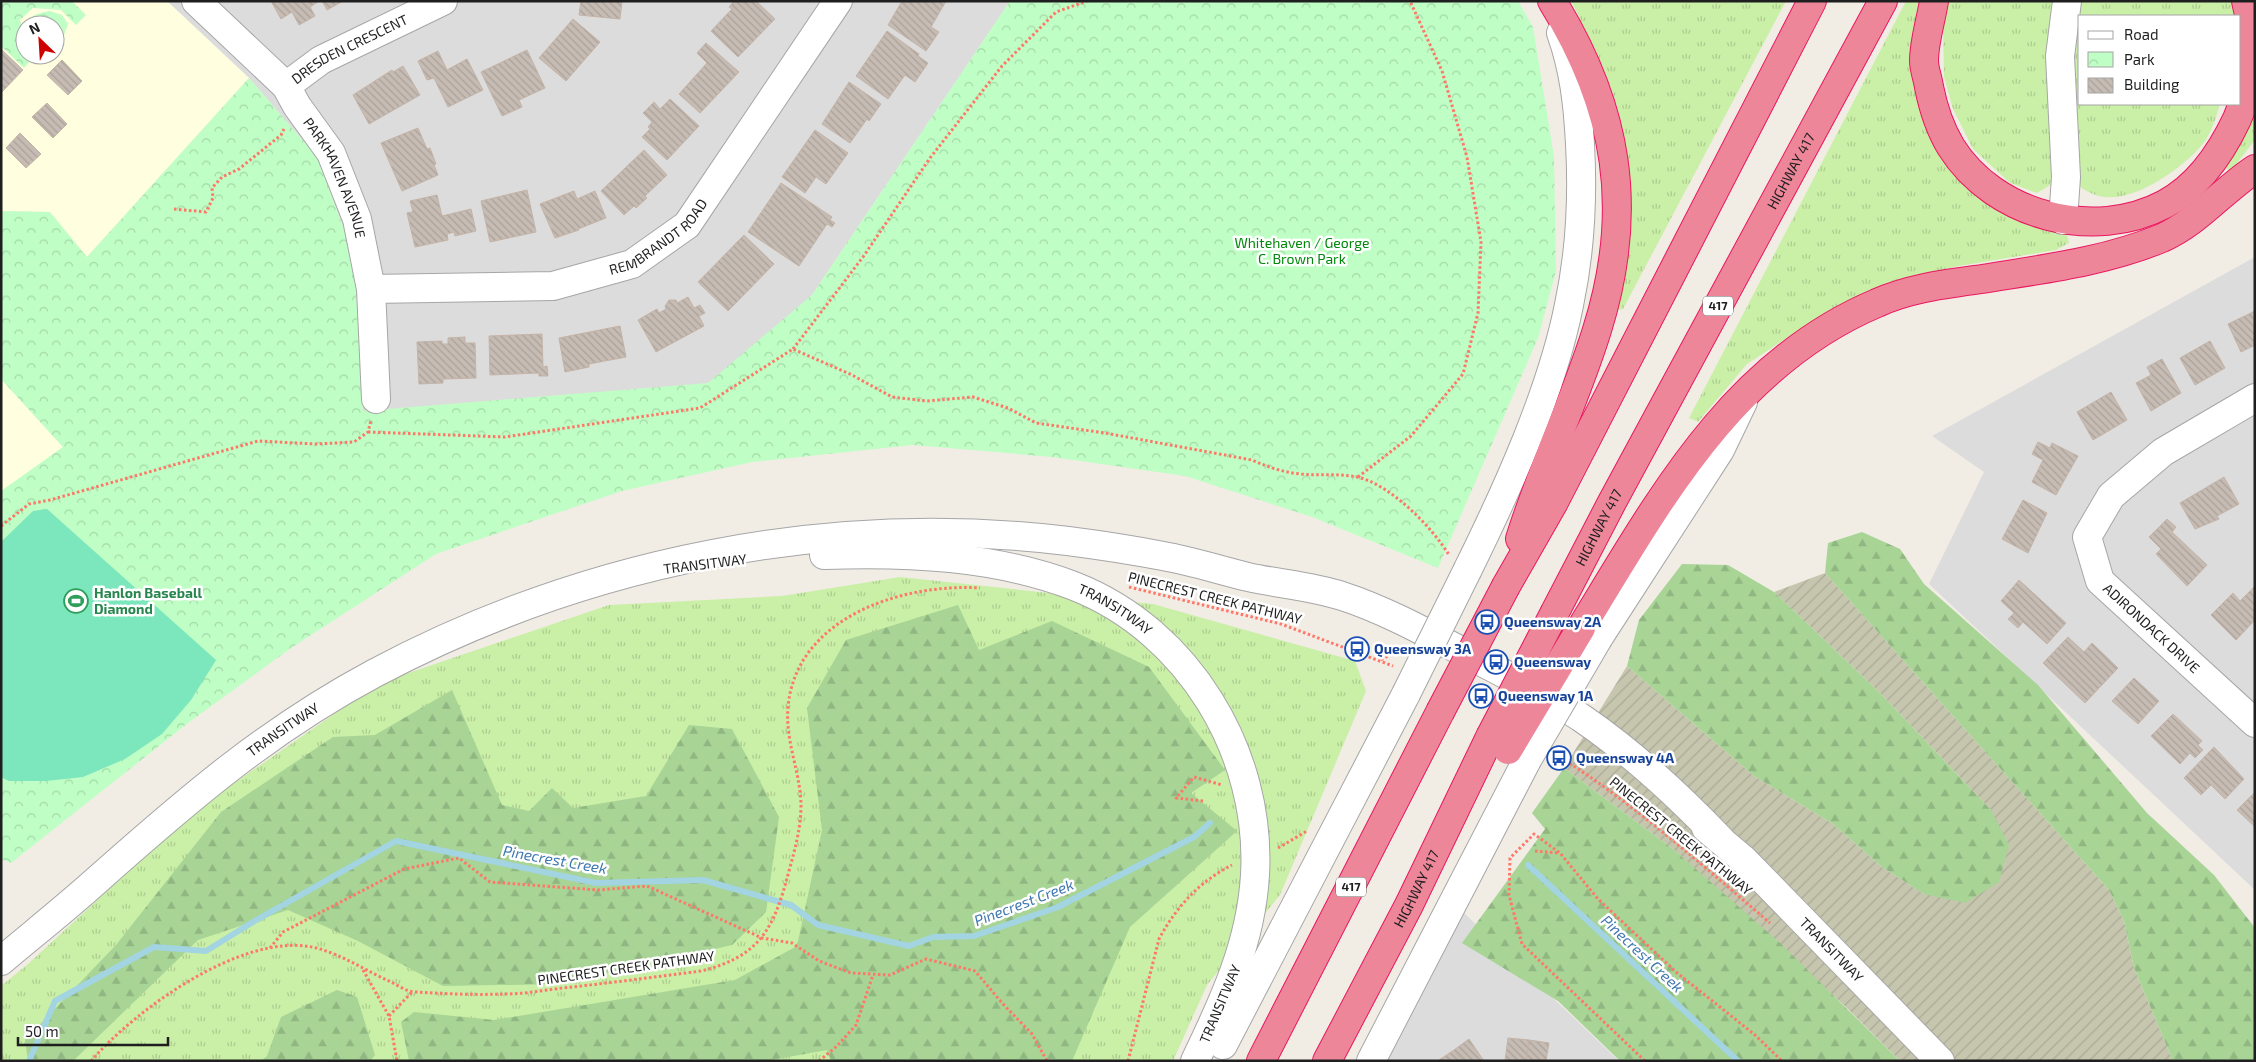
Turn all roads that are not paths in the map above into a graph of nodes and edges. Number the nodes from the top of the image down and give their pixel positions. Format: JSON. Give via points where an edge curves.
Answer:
{"nodes":[{"id":1,"x":196,"y":1,"type":"edge"},
{"id":2,"x":443,"y":1,"type":"edge"},
{"id":3,"x":838,"y":1,"type":"edge"},
{"id":4,"x":1548,"y":1,"type":"edge"},
{"id":5,"x":1552,"y":1,"type":"edge"},
{"id":6,"x":1812,"y":1,"type":"edge"},
{"id":7,"x":1883,"y":1,"type":"edge"},
{"id":8,"x":1934,"y":1,"type":"edge"},
{"id":9,"x":2067,"y":1,"type":"edge"},
{"id":10,"x":2246,"y":1,"type":"edge"},
{"id":11,"x":291,"y":96,"type":"junction"},
{"id":12,"x":2251,"y":167,"type":"edge"},
{"id":13,"x":2063,"y":220,"type":"junction"},
{"id":14,"x":371,"y":289,"type":"junction"},
{"id":15,"x":2255,"y":398,"type":"edge"},
{"id":16,"x":376,"y":399,"type":"road end"},
{"id":17,"x":614,"y":577,"type":"junction"},
{"id":18,"x":1506,"y":586,"type":"junction"},
{"id":19,"x":2255,"y":723,"type":"edge"},
{"id":20,"x":1508,"y":749,"type":"junction"},
{"id":21,"x":1,"y":961,"type":"edge"},
{"id":22,"x":1195,"y":1061,"type":"edge"},
{"id":23,"x":1214,"y":1061,"type":"edge"},
{"id":24,"x":1260,"y":1061,"type":"edge"},
{"id":25,"x":1327,"y":1061,"type":"edge"},
{"id":26,"x":1371,"y":1061,"type":"edge"},
{"id":27,"x":1940,"y":1061,"type":"edge"}],
"edges":[{"from":1,"to":11,"type":"street","name":"PARKHAVEN AVENUE"},
{"from":2,"to":11,"type":"street","name":"DRESDEN CRESCENT","via":[[321,60]]},
{"from":3,"to":14,"type":"street","name":"REMBRANDT ROAD","via":[[687,225],[632,264],[553,286]]},
{"from":4,"to":23,"type":"street","bridge":true,"via":[[1568,52],[1577,104],[1581,176],[1579,236],[1569,306],[1547,383],[1523,445],[1459,563]]},
{"from":5,"to":18,"type":"highway","via":[[1578,45],[1604,112],[1617,186],[1615,242],[1612,270],[1597,329],[1531,502]]},
{"from":6,"to":18,"type":"highway","number":"417","via":[[1554,502]]},
{"from":7,"to":20,"type":"highway","name":"HIGHWAY 417","number":"417","bridge":true,"via":[[1555,612]]},
{"from":8,"to":13,"type":"highway","via":[[1924,61],[1933,107],[1951,147],[1983,183],[2003,198],[2025,209]]},
{"from":9,"to":13,"type":"street","via":[[2060,56],[2066,177]]},
{"from":10,"to":13,"type":"highway","via":[[2254,45],[2251,74],[2245,101],[2229,136],[2210,166],[2186,191],[2144,214],[2098,223]]},
{"from":11,"to":14,"type":"street","name":"PARKHAVEN AVENUE","via":[[331,153],[357,219]]},
{"from":12,"to":20,"type":"highway","bridge":true,"via":[[2206,210],[2163,237],[2086,263],[1926,287],[1878,302],[1787,355],[1717,422],[1685,464],[1590,633]]},
{"from":14,"to":16,"type":"street","name":"PARKHAVEN AVENUE"},
{"from":15,"to":19,"type":"street","name":"ADIRONDACK DRIVE","via":[[2162,452],[2111,496],[2087,537],[2100,581]]},
{"from":17,"to":21,"type":"street","name":"TRANSITWAY","via":[[540,600],[465,630],[375,673],[290,723],[219,774]]},
{"from":17,"to":22,"type":"street","name":"TRANSITWAY","via":[[751,558],[846,554],[947,559],[1008,568],[1073,586],[1109,604],[1150,632],[1202,688],[1230,736],[1246,784],[1254,834],[1255,877],[1242,951],[1229,990]]},
{"from":17,"to":27,"type":"street","name":"TRANSITWAY","via":[[710,554],[781,543],[884,534],[945,534],[1063,541],[1117,548],[1343,596],[1416,626],[1580,718],[1622,749],[1670,787]]},
{"from":18,"to":24,"type":"highway","number":"417","bridge":true},
{"from":20,"to":25,"type":"highway","name":"HIGHWAY 417","via":[[1408,906]]},
{"from":20,"to":26,"type":"street"}]}
